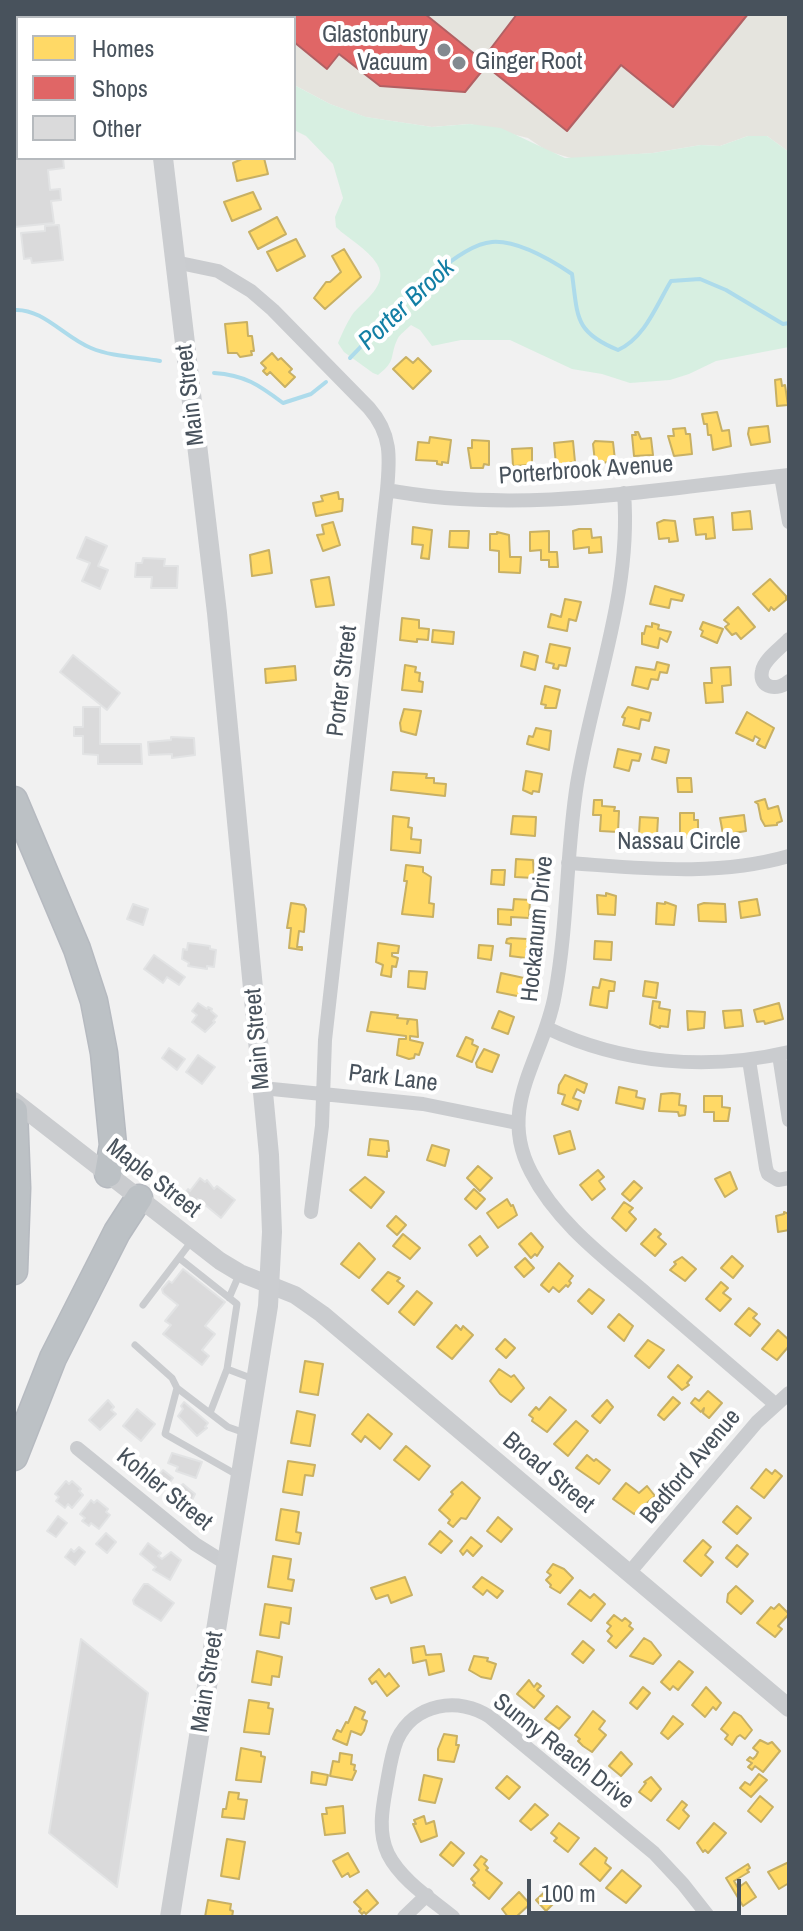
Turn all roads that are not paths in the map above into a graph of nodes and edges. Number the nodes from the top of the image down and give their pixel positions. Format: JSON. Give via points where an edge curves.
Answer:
{"nodes":[{"id":1,"x":163,"y":160,"type":"edge"},
{"id":2,"x":175,"y":262,"type":"junction"},
{"id":3,"x":785,"y":475,"type":"edge"},
{"id":4,"x":387,"y":490,"type":"junction"},
{"id":5,"x":624,"y":493,"type":"junction"},
{"id":6,"x":789,"y":522,"type":"edge"},
{"id":7,"x":789,"y":639,"type":"edge"},
{"id":8,"x":789,"y":681,"type":"edge"},
{"id":9,"x":14,"y":800,"type":"edge"},
{"id":10,"x":789,"y":856,"type":"edge"},
{"id":11,"x":568,"y":863,"type":"junction"},
{"id":12,"x":547,"y":1028,"type":"junction"},
{"id":13,"x":784,"y":1054,"type":"edge"},
{"id":14,"x":749,"y":1060,"type":"junction"},
{"id":15,"x":262,"y":1088,"type":"junction"},
{"id":16,"x":323,"y":1094,"type":"junction"},
{"id":17,"x":14,"y":1101,"type":"edge"},
{"id":18,"x":15,"y":1119,"type":"edge"},
{"id":19,"x":789,"y":1120,"type":"edge"},
{"id":20,"x":517,"y":1123,"type":"junction"},
{"id":21,"x":108,"y":1174,"type":"junction"},
{"id":22,"x":789,"y":1178,"type":"edge"},
{"id":23,"x":139,"y":1198,"type":"junction"},
{"id":24,"x":311,"y":1212,"type":"dead end"},
{"id":25,"x":193,"y":1240,"type":"junction"},
{"id":26,"x":179,"y":1258,"type":"junction"},
{"id":27,"x":14,"y":1271,"type":"edge"},
{"id":28,"x":240,"y":1273,"type":"junction"},
{"id":29,"x":270,"y":1284,"type":"junction"},
{"id":30,"x":229,"y":1298,"type":"junction"},
{"id":31,"x":143,"y":1305,"type":"dead end"},
{"id":32,"x":135,"y":1345,"type":"dead end"},
{"id":33,"x":227,"y":1369,"type":"junction"},
{"id":34,"x":256,"y":1380,"type":"junction"},
{"id":35,"x":177,"y":1388,"type":"junction"},
{"id":36,"x":789,"y":1393,"type":"edge"},
{"id":37,"x":775,"y":1404,"type":"junction"},
{"id":38,"x":210,"y":1413,"type":"junction"},
{"id":39,"x":247,"y":1434,"type":"junction"},
{"id":40,"x":77,"y":1448,"type":"dead end"},
{"id":41,"x":14,"y":1457,"type":"edge"},
{"id":42,"x":241,"y":1477,"type":"junction"},
{"id":43,"x":227,"y":1564,"type":"junction"},
{"id":44,"x":629,"y":1573,"type":"junction"},
{"id":45,"x":789,"y":1708,"type":"edge"},
{"id":46,"x":427,"y":1895,"type":"junction"},
{"id":47,"x":444,"y":1914,"type":"edge"},
{"id":48,"x":170,"y":1917,"type":"edge"},
{"id":49,"x":404,"y":1917,"type":"edge"},
{"id":50,"x":709,"y":1917,"type":"edge"}],
"edges":[{"from":1,"to":2,"type":"main road","name":"Main Street"},
{"from":2,"to":4,"type":"street","name":"Porter Street","via":[[218,271],[251,291],[369,408],[389,441]]},
{"from":2,"to":15,"type":"main road","name":"Main Street","via":[[217,613]]},
{"from":3,"to":5,"type":"street","name":"Porterbrook Avenue"},
{"from":3,"to":6,"type":"street"},
{"from":4,"to":5,"type":"street","name":"Porterbrook Avenue","via":[[512,500]]},
{"from":4,"to":16,"type":"street","name":"Porter Street"},
{"from":5,"to":11,"type":"street","name":"Hockanum Drive","via":[[623,570],[584,746]]},
{"from":7,"to":8,"type":"street","via":[[761,674],[772,688]]},
{"from":9,"to":21,"type":"highway","via":[[94,1001],[113,1145]]},
{"from":10,"to":11,"type":"street","name":"Nassau Circle","via":[[696,870]]},
{"from":11,"to":12,"type":"street","name":"Hockanum Drive","via":[[559,972]]},
{"from":12,"to":14,"type":"street","via":[[650,1059]]},
{"from":12,"to":20,"type":"street","name":"Hockanum Drive","via":[[522,1090]]},
{"from":13,"to":14,"type":"street"},
{"from":13,"to":19,"type":"street"},
{"from":14,"to":22,"type":"street","via":[[766,1168],[772,1178]]},
{"from":15,"to":16,"type":"street","name":"Park Lane"},
{"from":15,"to":29,"type":"main road","name":"Main Street","via":[[271,1193]]},
{"from":16,"to":20,"type":"street","name":"Park Lane","via":[[423,1104]]},
{"from":16,"to":24,"type":"street","name":"Porter Street"},
{"from":17,"to":21,"type":"street","name":"Maple Street"},
{"from":18,"to":27,"type":"highway"},
{"from":20,"to":37,"type":"street","name":"Hockanum Drive","via":[[528,1168],[564,1220]]},
{"from":21,"to":23,"type":"street","name":"Maple Street"},
{"from":23,"to":25,"type":"street","name":"Maple Street"},
{"from":23,"to":41,"type":"highway","via":[[62,1338]]},
{"from":25,"to":26,"type":"lane"},
{"from":25,"to":28,"type":"street","name":"Maple Street"},
{"from":26,"to":30,"type":"lane"},
{"from":26,"to":31,"type":"lane"},
{"from":28,"to":29,"type":"street","name":"Maple Street"},
{"from":28,"to":30,"type":"lane"},
{"from":29,"to":34,"type":"main road","name":"Main Street"},
{"from":29,"to":44,"type":"street","name":"Broad Street","via":[[329,1320]]},
{"from":30,"to":33,"type":"lane","via":[[237,1304]]},
{"from":32,"to":35,"type":"lane"},
{"from":33,"to":34,"type":"lane"},
{"from":33,"to":38,"type":"lane"},
{"from":34,"to":39,"type":"main road","name":"Main Street"},
{"from":35,"to":38,"type":"lane"},
{"from":35,"to":42,"type":"lane","via":[[165,1434]]},
{"from":36,"to":37,"type":"street","name":"Bedford Avenue"},
{"from":37,"to":44,"type":"street","name":"Bedford Avenue"},
{"from":38,"to":39,"type":"lane"},
{"from":39,"to":42,"type":"main road","name":"Main Street"},
{"from":40,"to":43,"type":"street","name":"Kohler Street"},
{"from":42,"to":43,"type":"main road","name":"Main Street"},
{"from":43,"to":48,"type":"main road","name":"Main Street"},
{"from":44,"to":45,"type":"street","name":"Broad Street"},
{"from":46,"to":47,"type":"street","name":"Sunny Reach Drive"},
{"from":46,"to":49,"type":"street"},
{"from":46,"to":50,"type":"street","name":"Sunny Reach Drive","via":[[388,1854],[383,1808],[403,1730],[429,1709],[456,1705],[487,1715],[642,1842]]}]}
